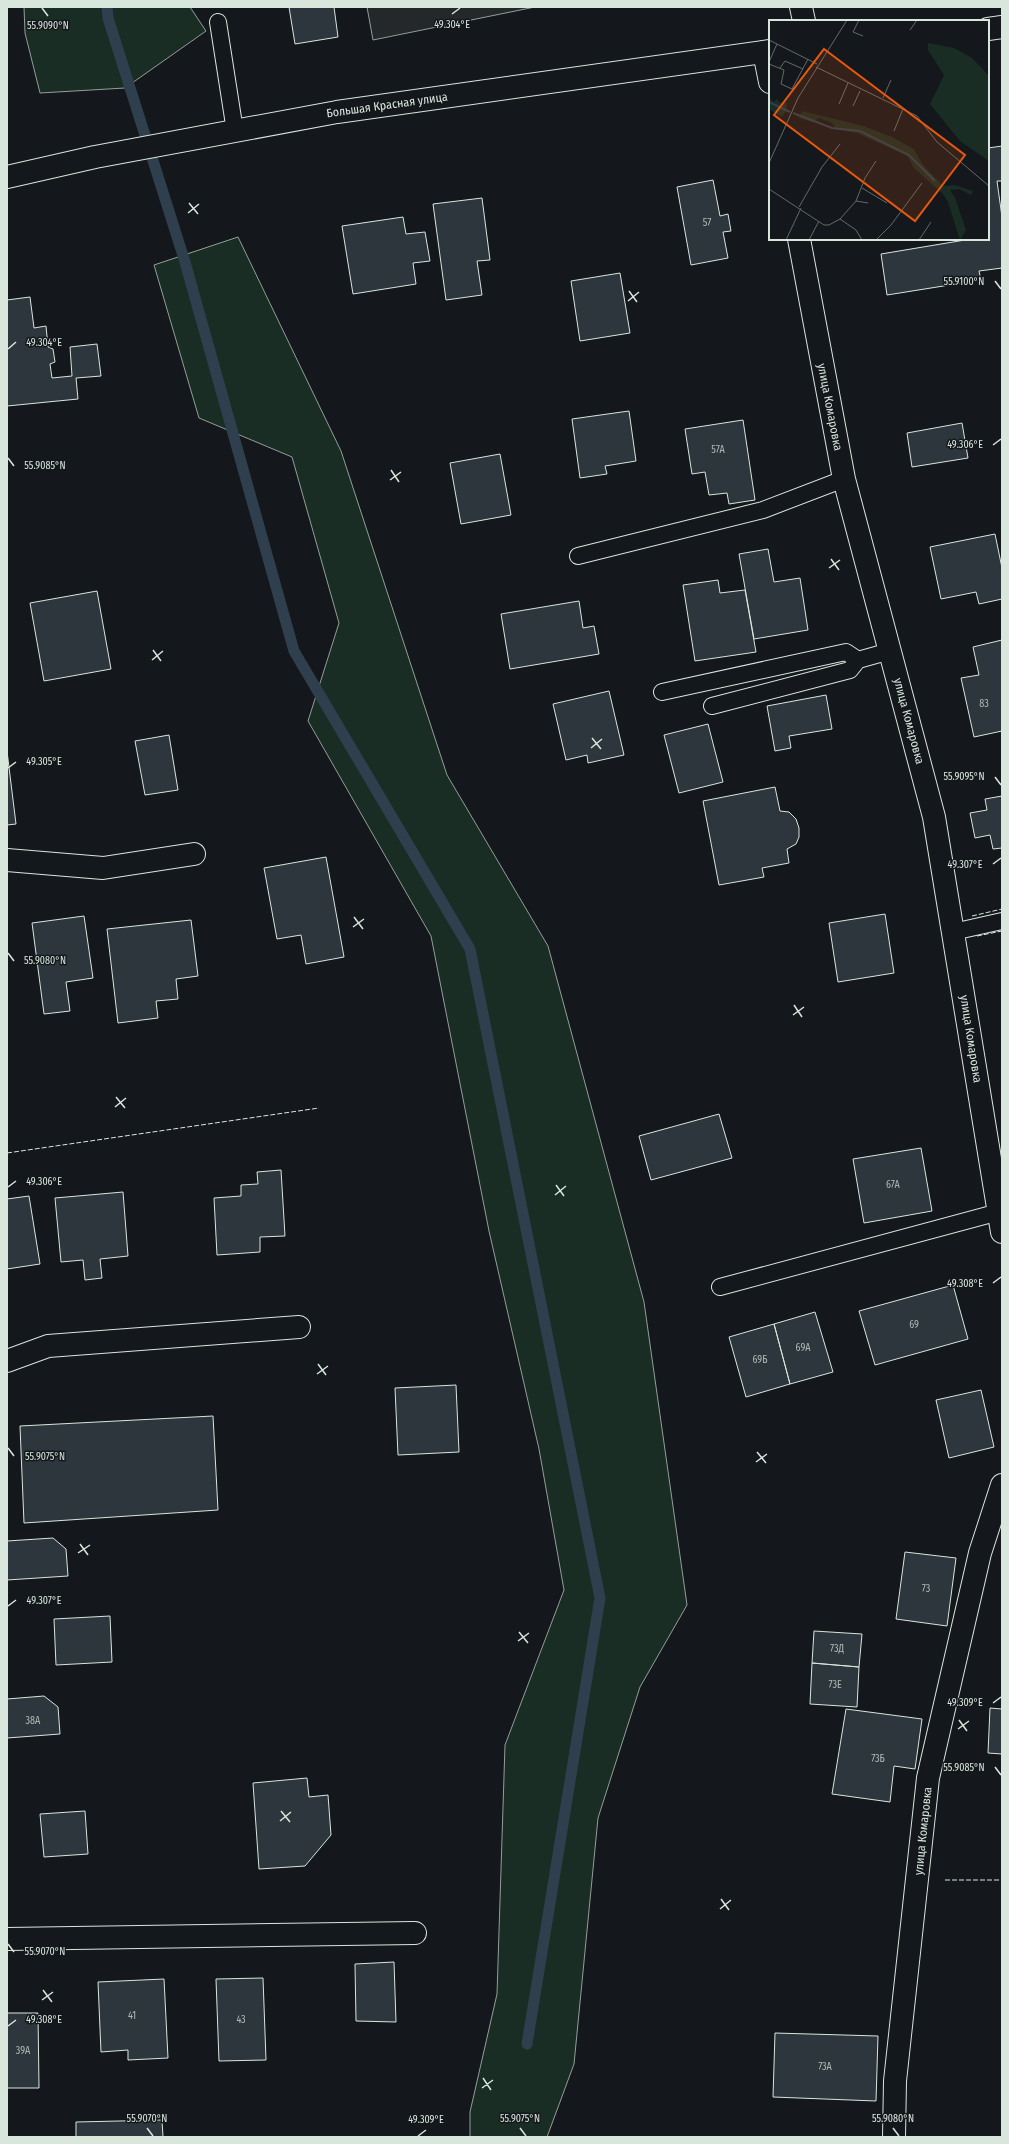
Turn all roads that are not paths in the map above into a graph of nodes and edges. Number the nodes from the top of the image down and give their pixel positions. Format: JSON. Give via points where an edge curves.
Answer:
{"nodes":[{"id":1,"x":801,"y":7,"type":"edge"},
{"id":2,"x":804,"y":20,"type":"edge"},
{"id":3,"x":218,"y":22,"type":"dead end"},
{"id":4,"x":1002,"y":27,"type":"edge"},
{"id":5,"x":989,"y":29,"type":"edge"},
{"id":6,"x":767,"y":51,"type":"edge"},
{"id":7,"x":769,"y":72,"type":"edge"},
{"id":8,"x":235,"y":131,"type":"junction"},
{"id":9,"x":7,"y":178,"type":"edge"},
{"id":10,"x":799,"y":240,"type":"edge"},
{"id":11,"x":844,"y":479,"type":"junction"},
{"id":12,"x":578,"y":556,"type":"dead end"},
{"id":13,"x":890,"y":651,"type":"junction"},
{"id":14,"x":858,"y":660,"type":"junction"},
{"id":15,"x":662,"y":692,"type":"dead end"},
{"id":16,"x":712,"y":706,"type":"dead end"},
{"id":17,"x":194,"y":854,"type":"dead end"},
{"id":18,"x":7,"y":860,"type":"edge"},
{"id":19,"x":1002,"y":921,"type":"edge"},
{"id":20,"x":953,"y":932,"type":"junction"},
{"id":21,"x":1000,"y":1222,"type":"edge"},
{"id":22,"x":720,"y":1287,"type":"dead end"},
{"id":23,"x":299,"y":1327,"type":"dead end"},
{"id":24,"x":7,"y":1361,"type":"edge"},
{"id":25,"x":1002,"y":1485,"type":"edge"},
{"id":26,"x":414,"y":1933,"type":"dead end"},
{"id":27,"x":7,"y":1939,"type":"edge"},
{"id":28,"x":894,"y":2137,"type":"edge"}],
"edges":[{"from":1,"to":2,"type":"street"},
{"from":3,"to":8,"type":"lane"},
{"from":4,"to":5,"type":"street"},
{"from":6,"to":7,"type":"street"},
{"from":6,"to":8,"type":"street","name":"Большая Красная улица","via":[[337,112]]},
{"from":8,"to":9,"type":"street","name":"Большая Красная улица","via":[[95,157]]},
{"from":10,"to":11,"type":"street","name":"улица Комаровка"},
{"from":11,"to":12,"type":"lane","via":[[763,510]]},
{"from":11,"to":13,"type":"street","name":"улица Комаровка"},
{"from":13,"to":14,"type":"lane"},
{"from":13,"to":20,"type":"street","name":"улица Комаровка","via":[[934,817]]},
{"from":14,"to":15,"type":"lane","via":[[846,652]]},
{"from":14,"to":16,"type":"lane","via":[[850,670]]},
{"from":17,"to":18,"type":"street","via":[[103,868]]},
{"from":19,"to":20,"type":"lane"},
{"from":20,"to":21,"type":"street","name":"улица Комаровка"},
{"from":21,"to":22,"type":"lane"},
{"from":23,"to":24,"type":"street","via":[[48,1346]]},
{"from":25,"to":28,"type":"street","name":"улица Комаровка","via":[[980,1553],[928,1778],[895,2081]]},
{"from":26,"to":27,"type":"street"}]}
